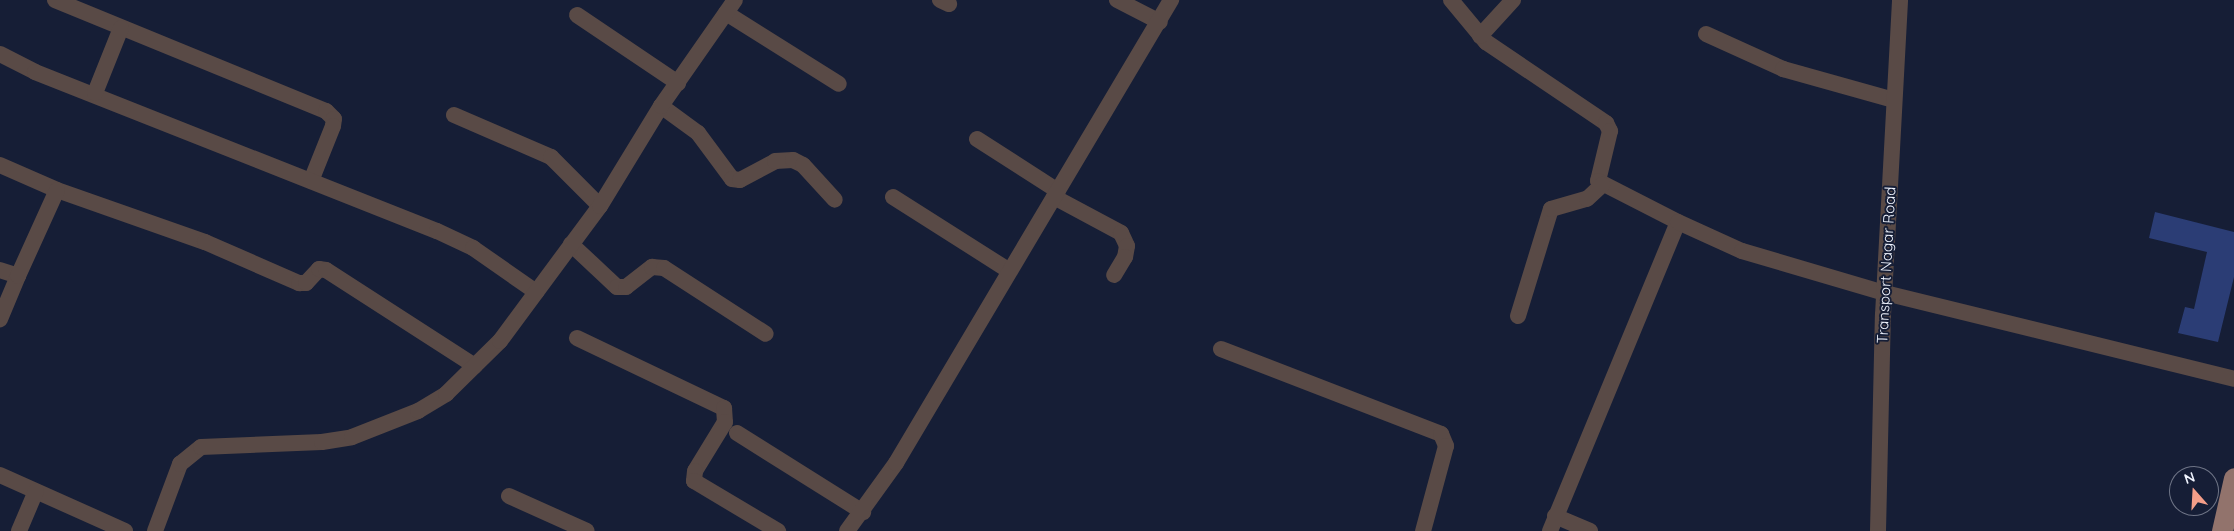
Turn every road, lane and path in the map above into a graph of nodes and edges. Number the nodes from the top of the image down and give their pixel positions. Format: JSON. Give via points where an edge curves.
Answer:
{"nodes":[{"id":1,"x":56,"y":0,"type":"edge"},
{"id":2,"x":1116,"y":0,"type":"edge"},
{"id":3,"x":1171,"y":0,"type":"edge"},
{"id":4,"x":1451,"y":0,"type":"edge"},
{"id":5,"x":1513,"y":0,"type":"edge"},
{"id":6,"x":1900,"y":0,"type":"edge"},
{"id":7,"x":731,"y":6,"type":"edge"},
{"id":8,"x":577,"y":14,"type":"dead end"},
{"id":9,"x":1160,"y":22,"type":"junction"},
{"id":10,"x":122,"y":28,"type":"junction"},
{"id":11,"x":1706,"y":34,"type":"dead end"},
{"id":12,"x":1480,"y":36,"type":"junction"},
{"id":13,"x":0,"y":54,"type":"edge"},
{"id":14,"x":678,"y":83,"type":"junction"},
{"id":15,"x":839,"y":84,"type":"dead end"},
{"id":16,"x":95,"y":94,"type":"junction"},
{"id":17,"x":1894,"y":100,"type":"junction"},
{"id":18,"x":661,"y":106,"type":"junction"},
{"id":19,"x":454,"y":115,"type":"dead end"},
{"id":20,"x":977,"y":139,"type":"dead end"},
{"id":21,"x":0,"y":164,"type":"edge"},
{"id":22,"x":311,"y":181,"type":"junction"},
{"id":23,"x":1602,"y":185,"type":"junction"},
{"id":24,"x":57,"y":190,"type":"junction"},
{"id":25,"x":1056,"y":194,"type":"junction"},
{"id":26,"x":893,"y":197,"type":"dead end"},
{"id":27,"x":835,"y":200,"type":"dead end"},
{"id":28,"x":600,"y":206,"type":"junction"},
{"id":29,"x":1678,"y":222,"type":"junction"},
{"id":30,"x":572,"y":244,"type":"junction"},
{"id":31,"x":0,"y":270,"type":"edge"},
{"id":32,"x":1008,"y":270,"type":"junction"},
{"id":33,"x":1114,"y":275,"type":"dead end"},
{"id":34,"x":18,"y":276,"type":"junction"},
{"id":35,"x":536,"y":292,"type":"junction"},
{"id":36,"x":1885,"y":293,"type":"junction"},
{"id":37,"x":1518,"y":316,"type":"dead end"},
{"id":38,"x":0,"y":319,"type":"edge"},
{"id":39,"x":766,"y":334,"type":"dead end"},
{"id":40,"x":577,"y":338,"type":"dead end"},
{"id":41,"x":1221,"y":349,"type":"dead end"},
{"id":42,"x":475,"y":366,"type":"junction"},
{"id":43,"x":2234,"y":379,"type":"edge"},
{"id":44,"x":737,"y":433,"type":"dead end"},
{"id":45,"x":0,"y":475,"type":"edge"},
{"id":46,"x":2234,"y":478,"type":"edge"},
{"id":47,"x":36,"y":491,"type":"junction"},
{"id":48,"x":509,"y":496,"type":"dead end"},
{"id":49,"x":863,"y":512,"type":"junction"},
{"id":50,"x":1553,"y":523,"type":"edge"},
{"id":51,"x":18,"y":531,"type":"edge"},
{"id":52,"x":125,"y":531,"type":"edge"},
{"id":53,"x":155,"y":531,"type":"edge"},
{"id":54,"x":587,"y":531,"type":"edge"},
{"id":55,"x":778,"y":531,"type":"edge"},
{"id":56,"x":847,"y":531,"type":"edge"},
{"id":57,"x":1422,"y":531,"type":"edge"},
{"id":58,"x":1590,"y":531,"type":"edge"},
{"id":59,"x":1878,"y":531,"type":"edge"},
{"id":60,"x":2222,"y":531,"type":"edge"}],
"edges":[{"from":1,"to":10,"type":"street"},
{"from":2,"to":9,"type":"street"},
{"from":3,"to":9,"type":"street"},
{"from":4,"to":12,"type":"street"},
{"from":5,"to":12,"type":"street"},
{"from":6,"to":17,"type":"street","name":"Transport Nagar Road"},
{"from":7,"to":14,"type":"street"},
{"from":7,"to":15,"type":"street"},
{"from":8,"to":14,"type":"street"},
{"from":9,"to":25,"type":"street"},
{"from":10,"to":16,"type":"street"},
{"from":10,"to":22,"type":"street","via":[[331,114],[333,126]]},
{"from":11,"to":17,"type":"street","via":[[1783,69]]},
{"from":12,"to":23,"type":"street","via":[[1606,123],[1610,131],[1596,177]]},
{"from":13,"to":16,"type":"street"},
{"from":14,"to":18,"type":"street"},
{"from":16,"to":22,"type":"street"},
{"from":17,"to":36,"type":"street","name":"Transport Nagar Road"},
{"from":18,"to":27,"type":"street","via":[[698,133],[727,173],[740,180],[775,161],[793,160],[803,164]]},
{"from":18,"to":28,"type":"street"},
{"from":19,"to":28,"type":"street","via":[[551,157]]},
{"from":20,"to":25,"type":"street"},
{"from":21,"to":24,"type":"street"},
{"from":22,"to":35,"type":"street","via":[[457,240]]},
{"from":23,"to":29,"type":"street"},
{"from":23,"to":37,"type":"street","via":[[1587,199],[1551,210]]},
{"from":24,"to":34,"type":"street"},
{"from":24,"to":42,"type":"street","via":[[205,242],[299,283],[306,283],[319,269],[326,270]]},
{"from":25,"to":32,"type":"street"},
{"from":25,"to":33,"type":"street","via":[[1120,233],[1127,246],[1125,257]]},
{"from":26,"to":32,"type":"street"},
{"from":28,"to":30,"type":"street"},
{"from":29,"to":36,"type":"street","via":[[1720,243]]},
{"from":29,"to":50,"type":"street"},
{"from":30,"to":35,"type":"street"},
{"from":30,"to":39,"type":"street","via":[[617,287],[626,287],[652,267],[664,268]]},
{"from":31,"to":34,"type":"street"},
{"from":32,"to":49,"type":"street","via":[[940,390]]},
{"from":34,"to":38,"type":"street"},
{"from":35,"to":42,"type":"street","via":[[500,341]]},
{"from":36,"to":43,"type":"street"},
{"from":36,"to":59,"type":"street","name":"Transport Nagar Road"},
{"from":40,"to":55,"type":"street","via":[[720,404],[726,414],[725,422],[695,471],[694,481]]},
{"from":41,"to":57,"type":"street","via":[[1441,434],[1446,446]]},
{"from":42,"to":53,"type":"street","via":[[446,394],[418,411],[352,436],[322,442],[201,447],[180,464]]},
{"from":44,"to":49,"type":"street"},
{"from":45,"to":47,"type":"street"},
{"from":46,"to":60,"type":"main road"},
{"from":47,"to":51,"type":"street"},
{"from":47,"to":52,"type":"street"},
{"from":48,"to":54,"type":"street"},
{"from":49,"to":56,"type":"street"},
{"from":50,"to":58,"type":"street"}]}
